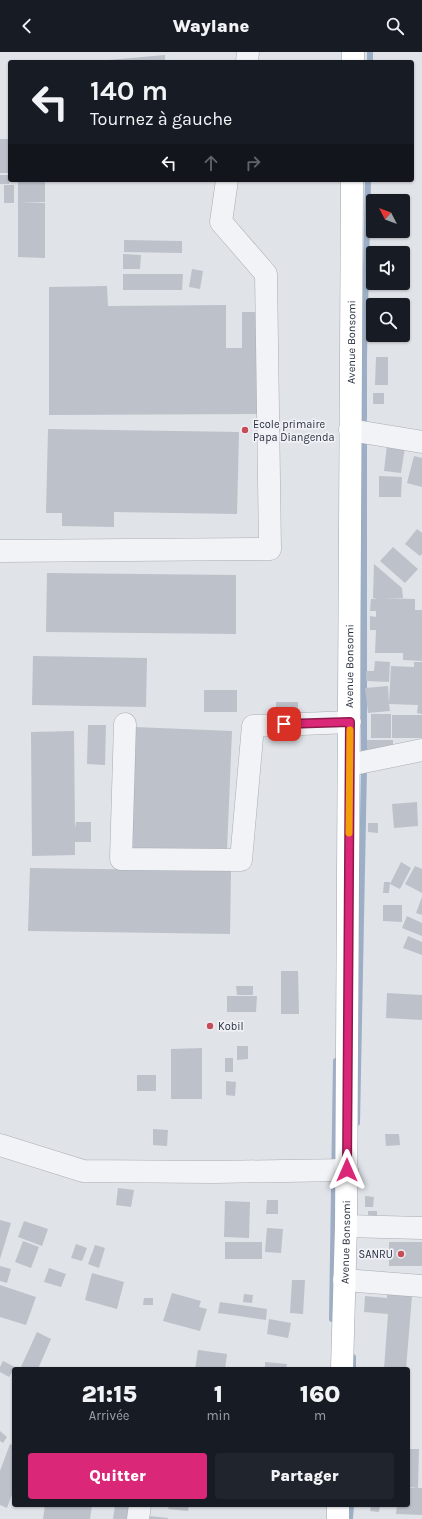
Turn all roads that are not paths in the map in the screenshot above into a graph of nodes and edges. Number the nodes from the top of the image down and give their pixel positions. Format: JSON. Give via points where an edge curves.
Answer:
{"nodes":[{"id":1,"x":227,"y":182,"type":"edge"},
{"id":2,"x":352,"y":182,"type":"edge"},
{"id":3,"x":350,"y":430,"type":"junction"},
{"id":4,"x":422,"y":442,"type":"edge"},
{"id":5,"x":0,"y":551,"type":"edge"},
{"id":6,"x":350,"y":722,"type":"junction"},
{"id":7,"x":125,"y":724,"type":"dead end"},
{"id":8,"x":422,"y":750,"type":"edge"},
{"id":9,"x":349,"y":765,"type":"junction"},
{"id":10,"x":0,"y":1145,"type":"edge"},
{"id":11,"x":347,"y":1170,"type":"junction"},
{"id":12,"x":346,"y":1226,"type":"junction"},
{"id":13,"x":422,"y":1228,"type":"edge"},
{"id":14,"x":344,"y":1280,"type":"junction"},
{"id":15,"x":422,"y":1286,"type":"edge"},
{"id":16,"x":342,"y":1367,"type":"edge"},
{"id":17,"x":140,"y":1507,"type":"edge"},
{"id":18,"x":338,"y":1507,"type":"edge"},
{"id":19,"x":138,"y":1519,"type":"edge"},
{"id":20,"x":338,"y":1519,"type":"edge"}],
"edges":[{"from":1,"to":5,"type":"street","via":[[220,222],[266,274],[270,549]]},
{"from":2,"to":3,"type":"main road","name":"Avenue Bonsomi"},
{"from":3,"to":4,"type":"street"},
{"from":3,"to":6,"type":"main road","name":"Avenue Bonsomi"},
{"from":6,"to":7,"type":"street","via":[[253,726],[241,860],[121,860]]},
{"from":6,"to":9,"type":"main road","name":"Avenue Bonsomi"},
{"from":8,"to":9,"type":"street"},
{"from":9,"to":11,"type":"main road","name":"Avenue Bonsomi"},
{"from":10,"to":11,"type":"street","via":[[83,1171]]},
{"from":11,"to":12,"type":"main road","name":"Avenue Bonsomi"},
{"from":12,"to":13,"type":"street"},
{"from":12,"to":14,"type":"main road","name":"Avenue Bonsomi"},
{"from":14,"to":15,"type":"street"},
{"from":14,"to":16,"type":"main road","name":"Avenue Bonsomi"},
{"from":17,"to":19,"type":"street"},
{"from":18,"to":20,"type":"main road"}]}
